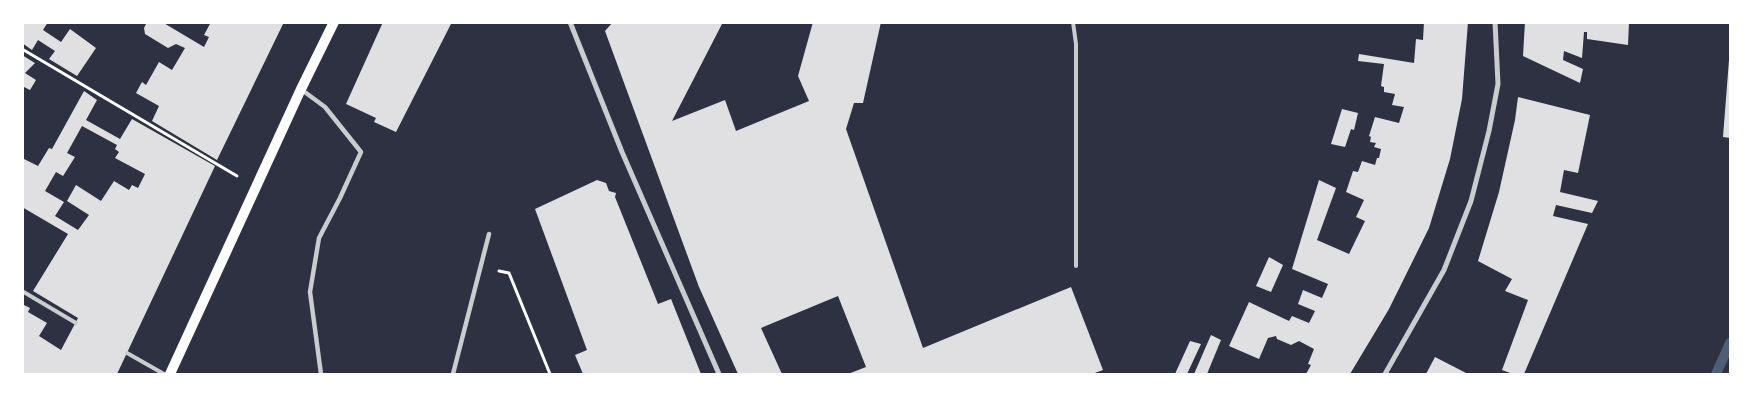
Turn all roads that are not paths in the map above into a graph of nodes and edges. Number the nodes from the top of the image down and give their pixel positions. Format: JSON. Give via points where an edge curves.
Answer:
{"nodes":[{"id":1,"x":334,"y":22,"type":"edge"},
{"id":2,"x":570,"y":22,"type":"edge"},
{"id":3,"x":1073,"y":22,"type":"edge"},
{"id":4,"x":1495,"y":22,"type":"edge"},
{"id":5,"x":301,"y":89,"type":"junction"},
{"id":6,"x":489,"y":234,"type":"dead end"},
{"id":7,"x":1076,"y":266,"type":"dead end"},
{"id":8,"x":22,"y":291,"type":"edge"},
{"id":9,"x":76,"y":323,"type":"dead end"},
{"id":10,"x":127,"y":353,"type":"dead end"},
{"id":11,"x":164,"y":374,"type":"edge"},
{"id":12,"x":170,"y":374,"type":"edge"},
{"id":13,"x":321,"y":374,"type":"edge"},
{"id":14,"x":453,"y":374,"type":"edge"},
{"id":15,"x":719,"y":374,"type":"edge"},
{"id":16,"x":1385,"y":374,"type":"edge"}],
"edges":[{"from":1,"to":5,"type":"main road"},
{"from":2,"to":15,"type":"street","via":[[622,152]]},
{"from":3,"to":7,"type":"lane","via":[[1076,44]]},
{"from":4,"to":16,"type":"street","via":[[1498,84],[1490,131],[1471,201],[1444,270]]},
{"from":5,"to":12,"type":"main road"},
{"from":5,"to":13,"type":"street","via":[[325,107],[361,152],[319,238],[310,292]]},
{"from":6,"to":14,"type":"street"},
{"from":8,"to":9,"type":"lane"},
{"from":10,"to":11,"type":"lane"}]}
